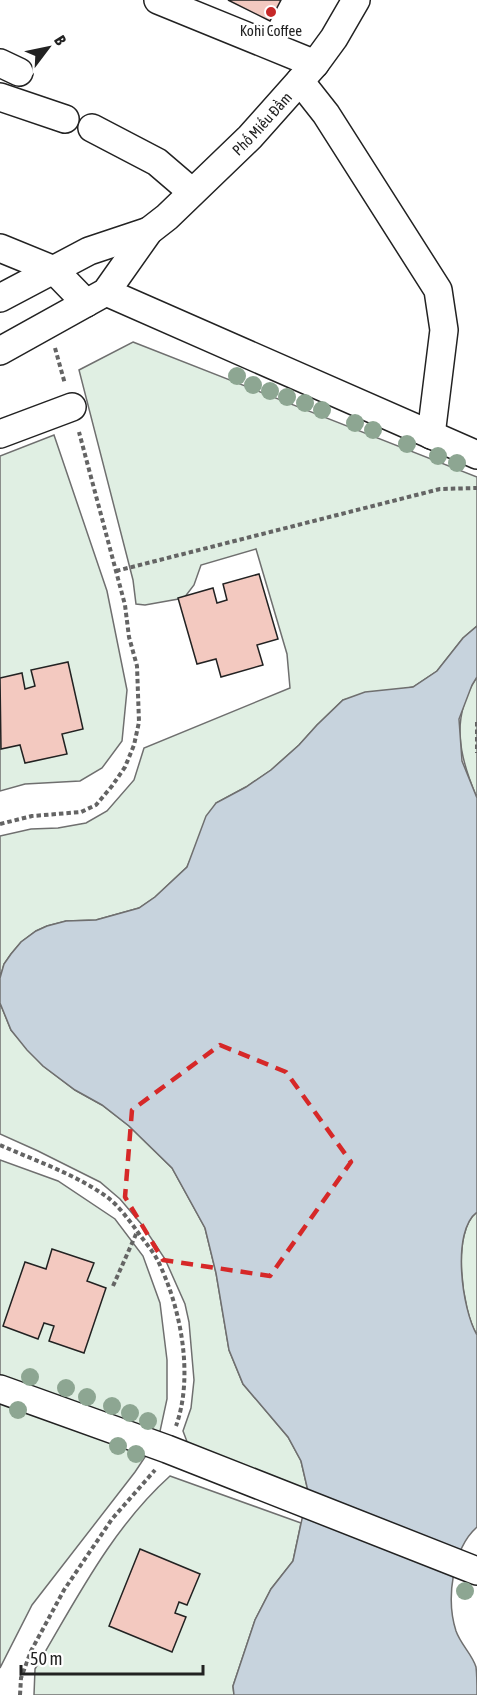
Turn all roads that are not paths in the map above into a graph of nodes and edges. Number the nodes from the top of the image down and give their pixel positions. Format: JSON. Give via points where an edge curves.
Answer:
{"nodes":[{"id":1,"x":158,"y":0,"type":"edge"},
{"id":2,"x":356,"y":0,"type":"edge"},
{"id":3,"x":307,"y":72,"type":"junction"},
{"id":4,"x":0,"y":97,"type":"edge"},
{"id":5,"x":65,"y":119,"type":"dead end"},
{"id":6,"x":92,"y":128,"type":"dead end"},
{"id":7,"x":192,"y":192,"type":"junction"},
{"id":8,"x":149,"y":231,"type":"junction"},
{"id":9,"x":0,"y":248,"type":"edge"},
{"id":10,"x":54,"y":270,"type":"junction"},
{"id":11,"x":0,"y":298,"type":"edge"},
{"id":12,"x":96,"y":298,"type":"junction"},
{"id":13,"x":0,"y":351,"type":"edge"},
{"id":14,"x":72,"y":407,"type":"road end"},
{"id":15,"x":0,"y":434,"type":"edge"},
{"id":16,"x":431,"y":435,"type":"junction"},
{"id":17,"x":477,"y":455,"type":"edge"},
{"id":18,"x":0,"y":1389,"type":"edge"},
{"id":19,"x":470,"y":1569,"type":"edge"}],
"edges":[{"from":1,"to":3,"type":"street"},
{"from":2,"to":3,"type":"street","name":"Phố Miếu Đầm","via":[[334,38]]},
{"from":3,"to":7,"type":"street","name":"Phố Miếu Đầm","via":[[250,137]]},
{"from":3,"to":16,"type":"street","via":[[326,114],[438,290],[444,330]]},
{"from":4,"to":5,"type":"street"},
{"from":6,"to":7,"type":"street","via":[[157,162]]},
{"from":7,"to":8,"type":"street","name":"Phố Miếu Đầm"},
{"from":8,"to":10,"type":"street","name":"Phố Miếu Đầm","via":[[89,251]]},
{"from":8,"to":12,"type":"street","name":"Phố Miếu Đầm"},
{"from":9,"to":10,"type":"street"},
{"from":10,"to":11,"type":"street","name":"Phố Miếu Đầm"},
{"from":10,"to":12,"type":"street"},
{"from":12,"to":13,"type":"street","name":"Phố Miếu Đầm"},
{"from":12,"to":16,"type":"street"},
{"from":14,"to":15,"type":"street"},
{"from":16,"to":17,"type":"street"},
{"from":18,"to":19,"type":"street","via":[[167,1449]]}]}
